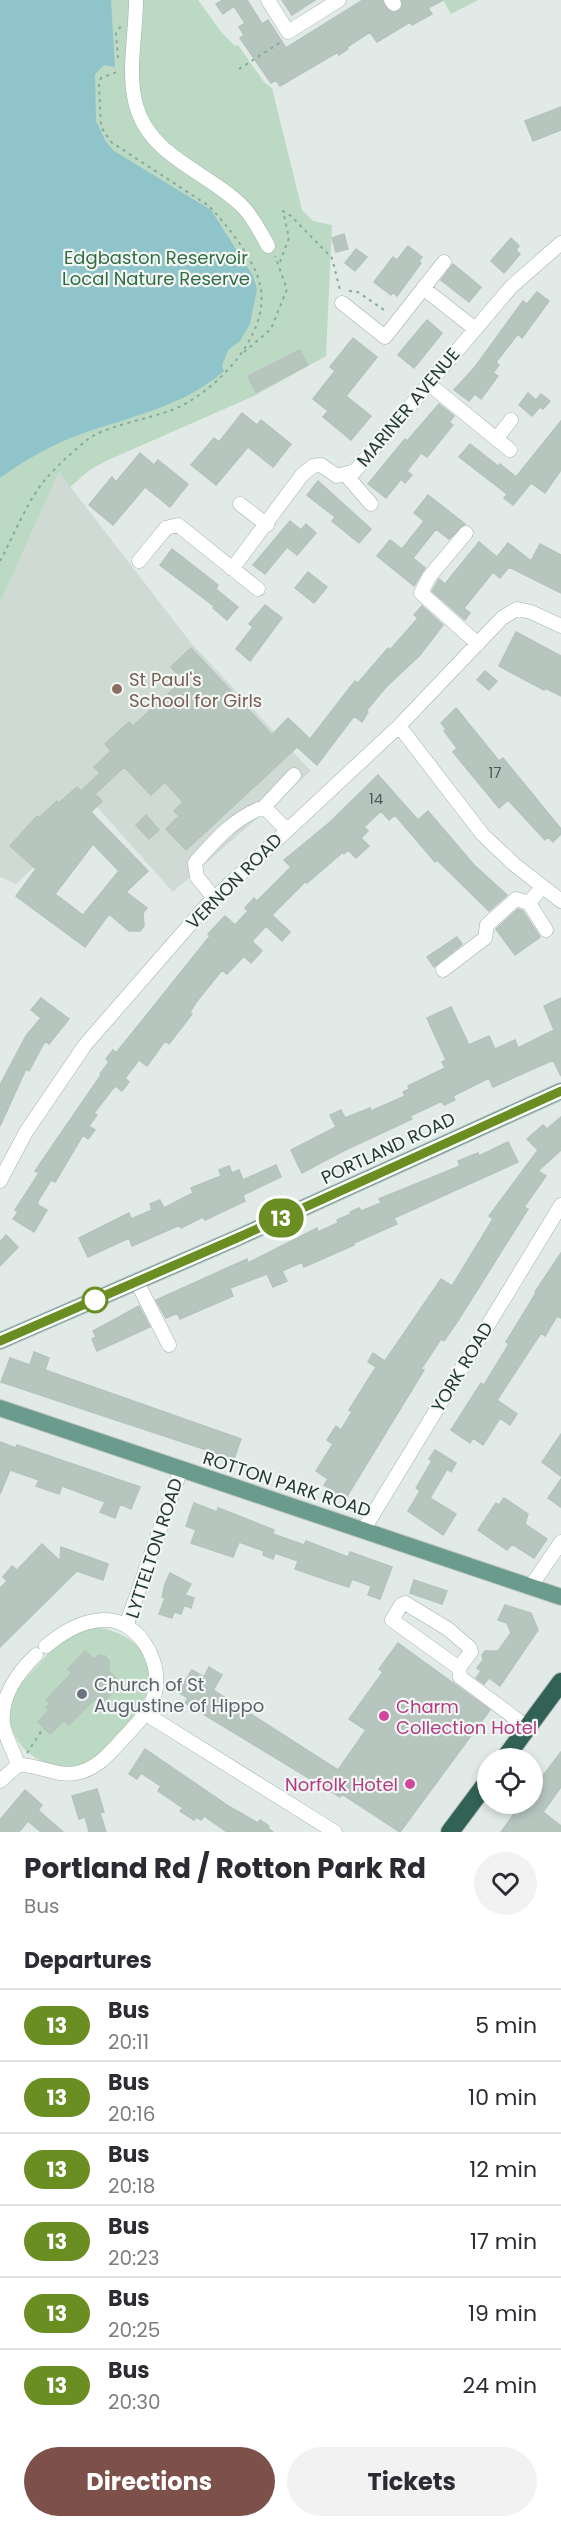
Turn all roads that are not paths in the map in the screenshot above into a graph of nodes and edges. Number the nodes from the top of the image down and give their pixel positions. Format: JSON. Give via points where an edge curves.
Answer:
{"nodes":[{"id":1,"x":136,"y":0,"type":"edge"},
{"id":2,"x":268,"y":0,"type":"edge"},
{"id":3,"x":339,"y":0,"type":"edge"},
{"id":4,"x":561,"y":243,"type":"edge"},
{"id":5,"x":268,"y":246,"type":"road end"},
{"id":6,"x":444,"y":262,"type":"dead end"},
{"id":7,"x":423,"y":288,"type":"junction"},
{"id":8,"x":342,"y":303,"type":"dead end"},
{"id":9,"x":474,"y":328,"type":"junction"},
{"id":10,"x":429,"y":384,"type":"junction"},
{"id":11,"x":511,"y":420,"type":"dead end"},
{"id":12,"x":497,"y":438,"type":"junction"},
{"id":13,"x":510,"y":450,"type":"dead end"},
{"id":14,"x":346,"y":475,"type":"junction"},
{"id":15,"x":240,"y":504,"type":"dead end"},
{"id":16,"x":371,"y":504,"type":"dead end"},
{"id":17,"x":267,"y":525,"type":"junction"},
{"id":18,"x":466,"y":533,"type":"dead end"},
{"id":19,"x":139,"y":561,"type":"dead end"},
{"id":20,"x":232,"y":569,"type":"junction"},
{"id":21,"x":258,"y":589,"type":"dead end"},
{"id":22,"x":561,"y":626,"type":"edge"},
{"id":23,"x":478,"y":644,"type":"junction"},
{"id":24,"x":399,"y":726,"type":"junction"},
{"id":25,"x":294,"y":774,"type":"dead end"},
{"id":26,"x":264,"y":807,"type":"junction"},
{"id":27,"x":286,"y":829,"type":"junction"},
{"id":28,"x":542,"y":887,"type":"junction"},
{"id":29,"x":214,"y":898,"type":"junction"},
{"id":30,"x":561,"y":901,"type":"edge"},
{"id":31,"x":529,"y":903,"type":"junction"},
{"id":32,"x":546,"y":930,"type":"dead end"},
{"id":33,"x":443,"y":970,"type":"dead end"},
{"id":34,"x":561,"y":1090,"type":"edge"},
{"id":35,"x":0,"y":1181,"type":"edge"},
{"id":36,"x":561,"y":1205,"type":"edge"},
{"id":37,"x":137,"y":1281,"type":"junction"},
{"id":38,"x":0,"y":1341,"type":"edge"},
{"id":39,"x":169,"y":1345,"type":"dead end"},
{"id":40,"x":0,"y":1408,"type":"edge"},
{"id":41,"x":180,"y":1469,"type":"junction"},
{"id":42,"x":364,"y":1529,"type":"junction"},
{"id":43,"x":561,"y":1542,"type":"edge"},
{"id":44,"x":531,"y":1586,"type":"junction"},
{"id":45,"x":561,"y":1597,"type":"edge"},
{"id":46,"x":128,"y":1628,"type":"junction"},
{"id":47,"x":459,"y":1668,"type":"junction"},
{"id":48,"x":561,"y":1682,"type":"edge"},
{"id":49,"x":146,"y":1714,"type":"junction"},
{"id":50,"x":1,"y":1722,"type":"edge"},
{"id":51,"x":527,"y":1727,"type":"junction"},
{"id":52,"x":512,"y":1748,"type":"edge"},
{"id":53,"x":18,"y":1765,"type":"junction"},
{"id":54,"x":0,"y":1781,"type":"edge"},
{"id":55,"x":477,"y":1796,"type":"edge"},
{"id":56,"x":335,"y":1832,"type":"edge"},
{"id":57,"x":450,"y":1832,"type":"edge"}],
"edges":[{"from":1,"to":5,"type":"street","via":[[131,77],[136,107],[147,129],[162,148],[243,207]]},
{"from":2,"to":3,"type":"street","via":[[288,32]]},
{"from":4,"to":9,"type":"street","name":"MARINER AVENUE","via":[[511,287]]},
{"from":6,"to":7,"type":"street"},
{"from":7,"to":8,"type":"street","via":[[385,337]]},
{"from":7,"to":9,"type":"street"},
{"from":9,"to":10,"type":"street","name":"MARINER AVENUE"},
{"from":10,"to":12,"type":"street"},
{"from":10,"to":14,"type":"street","name":"MARINER AVENUE","via":[[355,471]]},
{"from":11,"to":12,"type":"street"},
{"from":12,"to":13,"type":"street"},
{"from":14,"to":16,"type":"street"},
{"from":14,"to":17,"type":"street","name":"MARINER AVENUE","via":[[336,476],[321,465],[314,466],[302,475]]},
{"from":15,"to":17,"type":"street"},
{"from":17,"to":20,"type":"street","name":"MARINER AVENUE"},
{"from":18,"to":23,"type":"street","via":[[421,593]]},
{"from":19,"to":20,"type":"street","via":[[166,528],[178,525]]},
{"from":20,"to":21,"type":"street"},
{"from":22,"to":23,"type":"street","name":"VERNON ROAD","via":[[517,609]]},
{"from":23,"to":24,"type":"street","name":"VERNON ROAD"},
{"from":24,"to":27,"type":"street","name":"VERNON ROAD"},
{"from":24,"to":28,"type":"street","via":[[483,835]]},
{"from":25,"to":26,"type":"street"},
{"from":26,"to":27,"type":"street"},
{"from":26,"to":29,"type":"street","via":[[231,824],[195,863],[197,877]]},
{"from":27,"to":29,"type":"street","name":"VERNON ROAD"},
{"from":28,"to":30,"type":"street"},
{"from":28,"to":31,"type":"street"},
{"from":29,"to":35,"type":"street","name":"VERNON ROAD","via":[[85,1045],[26,1132]]},
{"from":31,"to":32,"type":"street"},
{"from":31,"to":33,"type":"street","via":[[516,899],[487,926],[485,938]]},
{"from":34,"to":37,"type":"main road","name":"PORTLAND ROAD"},
{"from":36,"to":42,"type":"street","name":"YORK ROAD"},
{"from":37,"to":38,"type":"main road","name":"PORTLAND ROAD"},
{"from":37,"to":39,"type":"street"},
{"from":40,"to":41,"type":"main road","name":"ROTTON PARK ROAD"},
{"from":41,"to":42,"type":"main road","name":"ROTTON PARK ROAD"},
{"from":41,"to":46,"type":"street","name":"LYTTELTON ROAD"},
{"from":42,"to":44,"type":"main road","name":"ROTTON PARK ROAD"},
{"from":43,"to":44,"type":"street"},
{"from":44,"to":45,"type":"main road","name":"ROTTON PARK ROAD"},
{"from":46,"to":49,"type":"street","name":"LYTTELTON ROAD","via":[[151,1652],[155,1666],[154,1698]]},
{"from":46,"to":50,"type":"street","name":"LYTTELTON ROAD","via":[[114,1620],[91,1621],[66,1630],[16,1674]]},
{"from":47,"to":47,"type":"street","via":[[392,1620],[401,1605],[405,1603],[471,1648]]},
{"from":47,"to":51,"type":"street","via":[[460,1677]]},
{"from":48,"to":51,"type":"highway"},
{"from":49,"to":53,"type":"street","name":"LYTTELTON ROAD","via":[[100,1764],[76,1773]]},
{"from":49,"to":56,"type":"street"},
{"from":50,"to":53,"type":"street"},
{"from":51,"to":52,"type":"highway"},
{"from":53,"to":54,"type":"street"},
{"from":55,"to":57,"type":"highway"}]}
